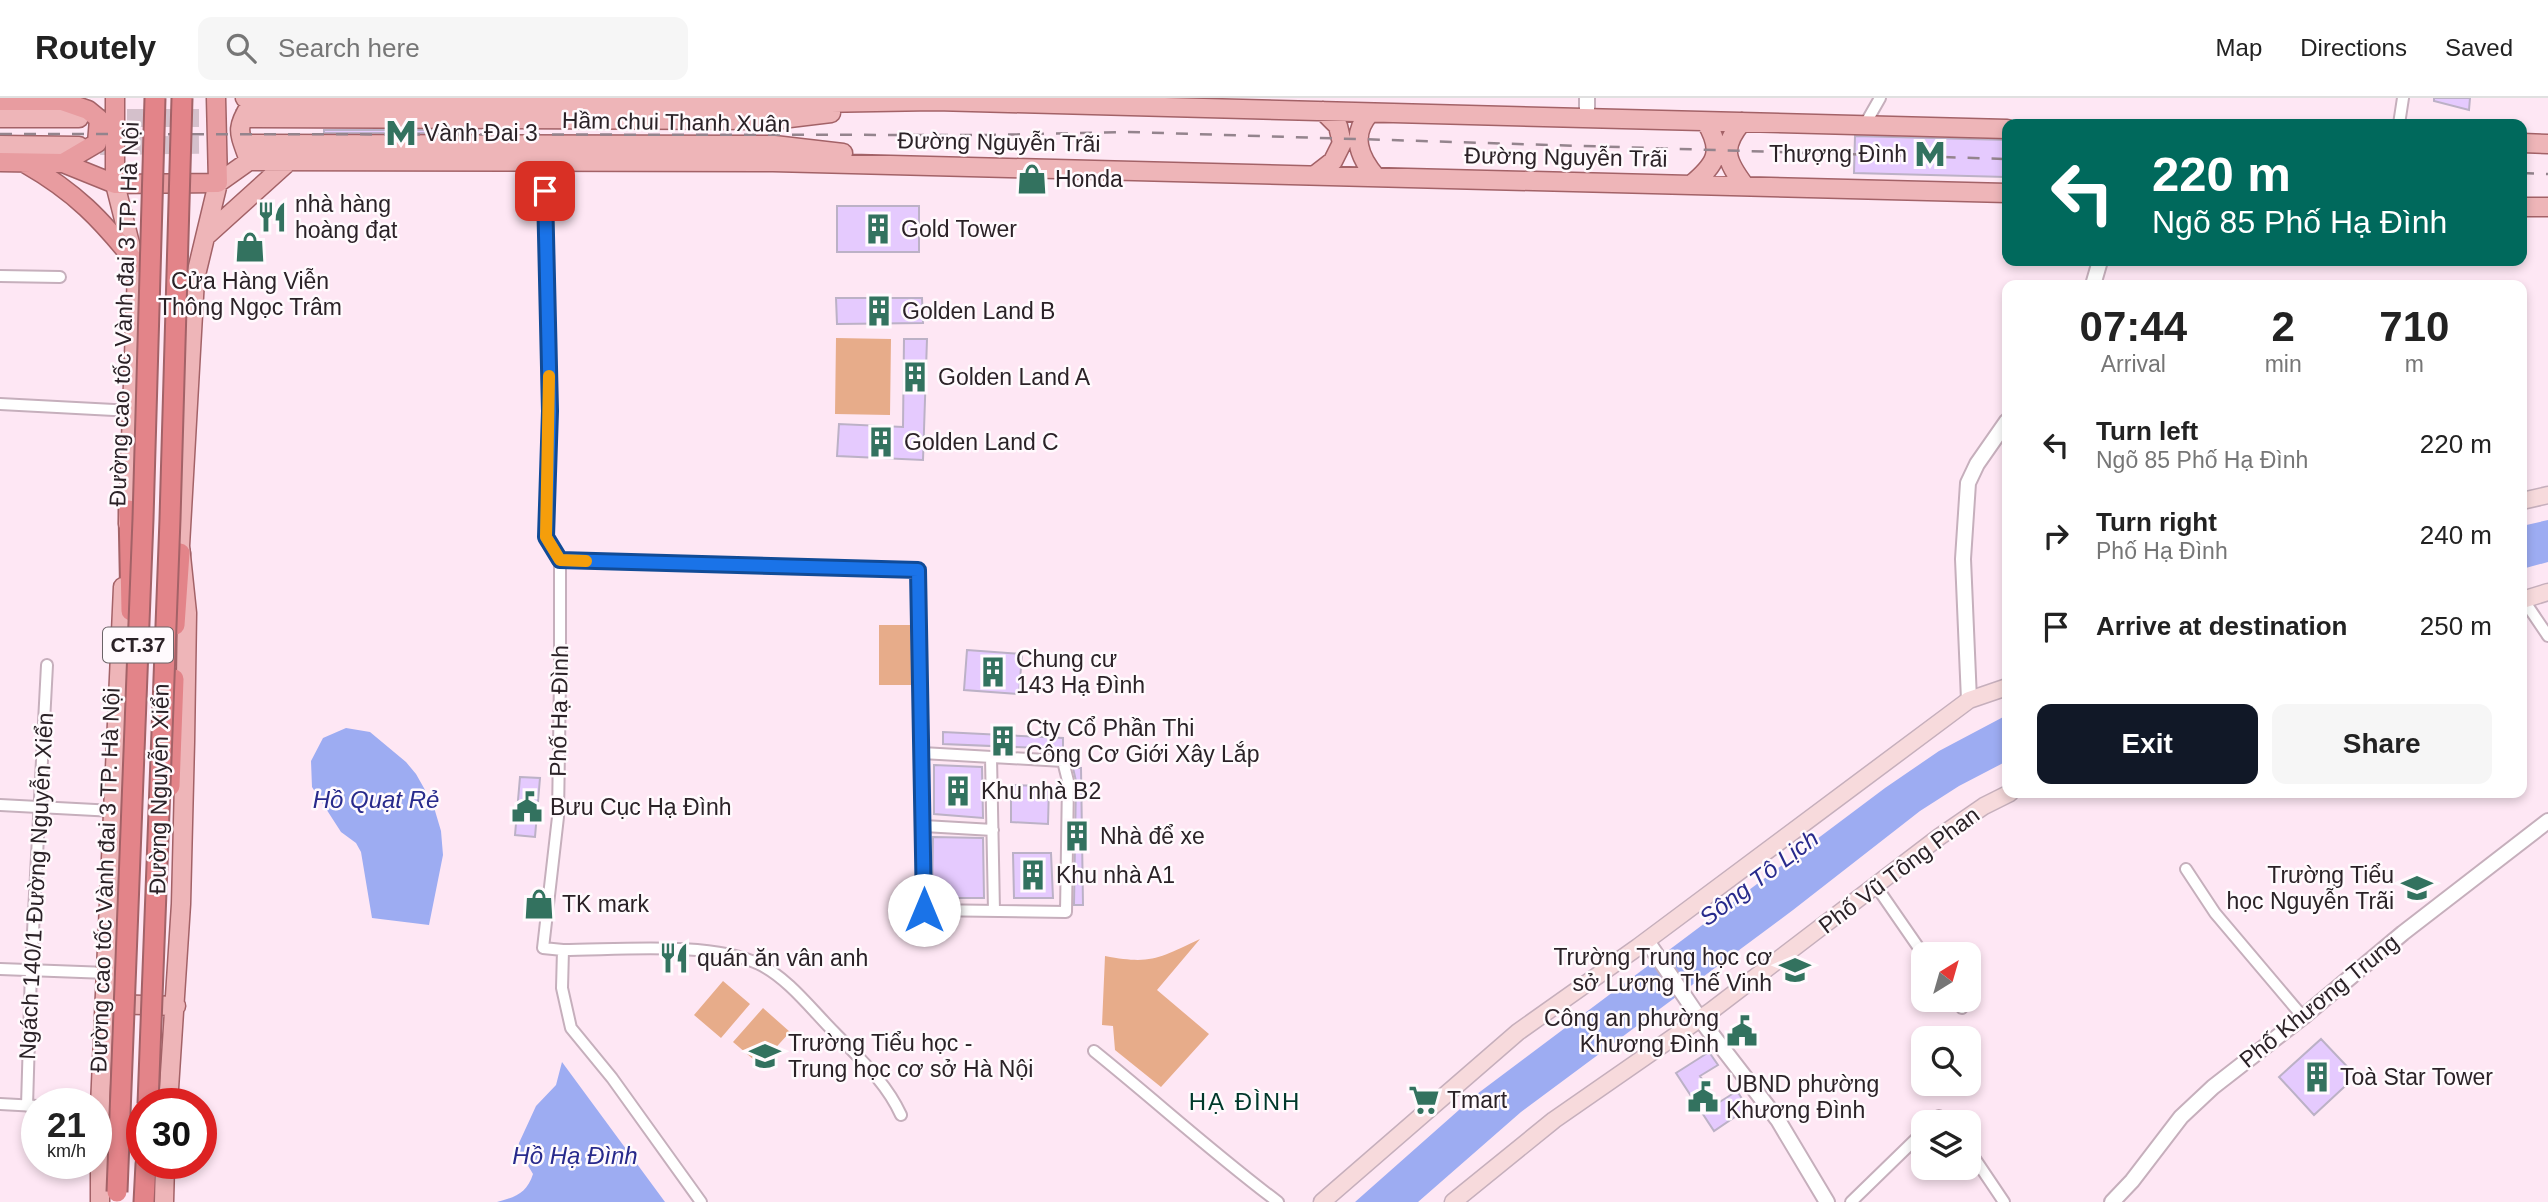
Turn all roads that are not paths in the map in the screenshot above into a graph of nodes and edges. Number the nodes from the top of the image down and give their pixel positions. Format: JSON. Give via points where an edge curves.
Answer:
{"nodes":[{"id":1,"x":114,"y":98,"type":"edge"},
{"id":2,"x":155,"y":98,"type":"edge"},
{"id":3,"x":182,"y":98,"type":"edge"},
{"id":4,"x":216,"y":98,"type":"edge"},
{"id":5,"x":1587,"y":98,"type":"edge"},
{"id":6,"x":1880,"y":98,"type":"edge"},
{"id":7,"x":2403,"y":98,"type":"edge"},
{"id":8,"x":67,"y":99,"type":"edge"},
{"id":9,"x":298,"y":99,"type":"edge"},
{"id":10,"x":13,"y":100,"type":"edge"},
{"id":11,"x":881,"y":100,"type":"edge"},
{"id":12,"x":935,"y":101,"type":"junction"},
{"id":13,"x":249,"y":105,"type":"edge"},
{"id":14,"x":1322,"y":111,"type":"junction"},
{"id":15,"x":1370,"y":113,"type":"junction"},
{"id":16,"x":0,"y":118,"type":"edge"},
{"id":17,"x":79,"y":118,"type":"tunnel mouth"},
{"id":18,"x":1587,"y":118,"type":"junction"},
{"id":19,"x":2400,"y":119,"type":"edge"},
{"id":20,"x":1706,"y":122,"type":"junction"},
{"id":21,"x":1742,"y":122,"type":"junction"},
{"id":22,"x":1864,"y":126,"type":"junction"},
{"id":23,"x":2002,"y":129,"type":"edge"},
{"id":24,"x":2527,"y":143,"type":"edge"},
{"id":25,"x":2548,"y":144,"type":"edge"},
{"id":26,"x":0,"y":145,"type":"edge"},
{"id":27,"x":79,"y":146,"type":"tunnel mouth"},
{"id":28,"x":250,"y":153,"type":"junction"},
{"id":29,"x":0,"y":162,"type":"edge"},
{"id":30,"x":289,"y":162,"type":"junction"},
{"id":31,"x":543,"y":162,"type":"junction"},
{"id":32,"x":23,"y":163,"type":"junction"},
{"id":33,"x":63,"y":163,"type":"junction"},
{"id":34,"x":933,"y":165,"type":"junction"},
{"id":35,"x":1315,"y":175,"type":"junction"},
{"id":36,"x":1376,"y":177,"type":"junction"},
{"id":37,"x":218,"y":183,"type":"junction"},
{"id":38,"x":115,"y":184,"type":"junction"},
{"id":39,"x":1691,"y":185,"type":"junction"},
{"id":40,"x":1745,"y":186,"type":"junction"},
{"id":41,"x":2002,"y":193,"type":"edge"},
{"id":42,"x":2527,"y":207,"type":"edge"},
{"id":43,"x":2548,"y":208,"type":"edge"},
{"id":44,"x":206,"y":236,"type":"junction"},
{"id":45,"x":136,"y":267,"type":"junction"},
{"id":46,"x":0,"y":276,"type":"edge"},
{"id":47,"x":60,"y":277,"type":"dead end"},
{"id":48,"x":195,"y":279,"type":"junction"},
{"id":49,"x":135,"y":327,"type":"junction"},
{"id":50,"x":0,"y":404,"type":"edge"},
{"id":51,"x":133,"y":411,"type":"junction"},
{"id":52,"x":2002,"y":428,"type":"edge"},
{"id":53,"x":2548,"y":495,"type":"edge"},
{"id":54,"x":2527,"y":500,"type":"edge"},
{"id":55,"x":129,"y":510,"type":"joint"},
{"id":56,"x":180,"y":553,"type":"junction"},
{"id":57,"x":560,"y":560,"type":"junction"},
{"id":58,"x":2548,"y":592,"type":"edge"},
{"id":59,"x":2527,"y":598,"type":"edge"},
{"id":60,"x":2527,"y":605,"type":"edge"},
{"id":61,"x":2548,"y":636,"type":"edge"},
{"id":62,"x":47,"y":665,"type":"dead end"},
{"id":63,"x":2002,"y":689,"type":"edge"},
{"id":64,"x":1969,"y":700,"type":"junction"},
{"id":65,"x":922,"y":753,"type":"junction"},
{"id":66,"x":991,"y":757,"type":"junction"},
{"id":67,"x":2002,"y":797,"type":"edge"},
{"id":68,"x":0,"y":805,"type":"edge"},
{"id":69,"x":118,"y":807,"type":"junction"},
{"id":70,"x":40,"y":808,"type":"junction"},
{"id":71,"x":2548,"y":821,"type":"edge"},
{"id":72,"x":924,"y":826,"type":"junction"},
{"id":73,"x":993,"y":830,"type":"junction"},
{"id":74,"x":2186,"y":869,"type":"dead end"},
{"id":75,"x":1876,"y":886,"type":"junction"},
{"id":76,"x":995,"y":911,"type":"junction"},
{"id":77,"x":1915,"y":942,"type":"edge"},
{"id":78,"x":1650,"y":945,"type":"junction"},
{"id":79,"x":563,"y":950,"type":"junction"},
{"id":80,"x":0,"y":969,"type":"edge"},
{"id":81,"x":31,"y":970,"type":"junction"},
{"id":82,"x":108,"y":973,"type":"junction"},
{"id":83,"x":113,"y":1004,"type":"junction"},
{"id":84,"x":176,"y":1006,"type":"junction"},
{"id":85,"x":1696,"y":1012,"type":"junction"},
{"id":86,"x":2303,"y":1017,"type":"junction"},
{"id":87,"x":1094,"y":1051,"type":"dead end"},
{"id":88,"x":32,"y":1088,"type":"edge"},
{"id":89,"x":101,"y":1088,"type":"edge"},
{"id":90,"x":151,"y":1088,"type":"edge"},
{"id":91,"x":151,"y":1088,"type":"edge"},
{"id":92,"x":169,"y":1088,"type":"edge"},
{"id":93,"x":0,"y":1104,"type":"edge"},
{"id":94,"x":21,"y":1105,"type":"edge"},
{"id":95,"x":901,"y":1115,"type":"dead end"},
{"id":96,"x":1911,"y":1144,"type":"edge"},
{"id":97,"x":1981,"y":1168,"type":"edge"},
{"id":98,"x":109,"y":1179,"type":"edge"},
{"id":99,"x":145,"y":1179,"type":"edge"},
{"id":100,"x":165,"y":1179,"type":"edge"},
{"id":101,"x":144,"y":1198,"type":"edge"},
{"id":102,"x":112,"y":1200,"type":"edge"},
{"id":103,"x":164,"y":1202,"type":"edge"},
{"id":104,"x":701,"y":1202,"type":"edge"},
{"id":105,"x":1278,"y":1202,"type":"edge"},
{"id":106,"x":1322,"y":1202,"type":"edge"},
{"id":107,"x":1452,"y":1202,"type":"edge"},
{"id":108,"x":1828,"y":1202,"type":"edge"},
{"id":109,"x":1851,"y":1202,"type":"edge"},
{"id":110,"x":2004,"y":1202,"type":"edge"},
{"id":111,"x":2112,"y":1202,"type":"edge"}],
"edges":[{"from":1,"to":38,"type":"highway","name":"Đường Nguyễn Xiển"},
{"from":2,"to":102,"type":"highway","name":"Đường cao tốc Vành đai 3 TP. Hà Nội","number":"CT.37","bridge":true,"via":[[143,519]]},
{"from":3,"to":90,"type":"highway","number":"CT.37","bridge":true},
{"from":4,"to":37,"type":"highway"},
{"from":5,"to":18,"type":"street"},
{"from":6,"to":22,"type":"street"},
{"from":7,"to":19,"type":"street"},
{"from":8,"to":10,"type":"highway"},
{"from":8,"to":33,"type":"highway","via":[[96,114],[99,140]]},
{"from":9,"to":11,"type":"main road","name":"Đường Nguyễn Trãi"},
{"from":9,"to":13,"type":"main road","name":"Đường Nguyễn Trãi"},
{"from":11,"to":12,"type":"main road","name":"Đường Nguyễn Trãi"},
{"from":12,"to":13,"type":"main road","name":"Hầm chui Thanh Xuân","via":[[773,120]]},
{"from":12,"to":14,"type":"main road","name":"Đường Nguyễn Trãi"},
{"from":13,"to":28,"type":"main road","via":[[240,122],[239,138]]},
{"from":14,"to":15,"type":"main road","name":"Đường Nguyễn Trãi"},
{"from":14,"to":35,"type":"main road","via":[[1338,126],[1342,144],[1333,161]]},
{"from":15,"to":18,"type":"main road","name":"Đường Nguyễn Trãi"},
{"from":15,"to":36,"type":"main road","via":[[1360,128],[1359,148]]},
{"from":16,"to":17,"type":"main road"},
{"from":18,"to":20,"type":"main road","name":"Đường Nguyễn Trãi"},
{"from":20,"to":21,"type":"main road","name":"Đường Nguyễn Trãi"},
{"from":20,"to":39,"type":"main road","via":[[1716,140],[1716,151],[1707,171]]},
{"from":21,"to":22,"type":"main road","name":"Đường Nguyễn Trãi"},
{"from":21,"to":40,"type":"main road","via":[[1728,141],[1729,161]]},
{"from":22,"to":23,"type":"main road","name":"Đường Nguyễn Trãi"},
{"from":24,"to":25,"type":"main road"},
{"from":26,"to":27,"type":"main road"},
{"from":28,"to":30,"type":"main road","name":"Đường Nguyễn Trãi"},
{"from":28,"to":34,"type":"main road","name":"Hầm chui Thanh Xuân","via":[[774,145]]},
{"from":28,"to":37,"type":"main road"},
{"from":29,"to":32,"type":"highway"},
{"from":30,"to":31,"type":"main road","name":"Đường Nguyễn Trãi"},
{"from":30,"to":44,"type":"main road"},
{"from":31,"to":34,"type":"main road","name":"Đường Nguyễn Trãi"},
{"from":31,"to":57,"type":"street","name":"Phố Hạ Đình","via":[[550,411],[546,537]]},
{"from":32,"to":33,"type":"highway"},
{"from":32,"to":45,"type":"highway","via":[[62,185],[86,206]]},
{"from":33,"to":38,"type":"highway"},
{"from":34,"to":35,"type":"main road","name":"Đường Nguyễn Trãi"},
{"from":35,"to":36,"type":"main road","name":"Đường Nguyễn Trãi"},
{"from":36,"to":39,"type":"main road","name":"Đường Nguyễn Trãi"},
{"from":37,"to":38,"type":"highway"},
{"from":37,"to":44,"type":"main road","name":"Đường Nguyễn Xiển"},
{"from":38,"to":45,"type":"main road","name":"Đường Nguyễn Xiển"},
{"from":39,"to":40,"type":"main road","name":"Đường Nguyễn Trãi"},
{"from":40,"to":41,"type":"main road","name":"Đường Nguyễn Trãi"},
{"from":42,"to":43,"type":"main road"},
{"from":44,"to":48,"type":"main road","name":"Đường Nguyễn Xiển"},
{"from":45,"to":48,"type":"main road","via":[[153,253],[169,250],[184,257]]},
{"from":45,"to":49,"type":"main road","name":"Đường Nguyễn Xiển"},
{"from":46,"to":47,"type":"street"},
{"from":48,"to":56,"type":"main road","name":"Đường Nguyễn Xiển"},
{"from":49,"to":51,"type":"main road","name":"Đường Nguyễn Xiển"},
{"from":49,"to":83,"type":"main road","name":"Đường Nguyễn Xiển","via":[[145,335]]},
{"from":50,"to":51,"type":"street"},
{"from":51,"to":55,"type":"main road","name":"Đường Nguyễn Xiển"},
{"from":52,"to":64,"type":"street","via":[[1968,483],[1963,559]]},
{"from":53,"to":54,"type":"main road"},
{"from":55,"to":69,"type":"highway","via":[[131,598]]},
{"from":56,"to":84,"type":"main road","name":"Đường Nguyễn Xiển","via":[[187,613]]},
{"from":56,"to":91,"type":"highway","bridge":true,"via":[[164,936]]},
{"from":57,"to":65,"type":"street","via":[[918,570]]},
{"from":57,"to":79,"type":"street","name":"Phố Hạ Đình","via":[[558,817],[543,948]]},
{"from":58,"to":59,"type":"main road"},
{"from":60,"to":61,"type":"street"},
{"from":62,"to":70,"type":"street","name":"Ngách 140/1 Đường Nguyễn Xiển"},
{"from":63,"to":64,"type":"main road"},
{"from":64,"to":78,"type":"main road"},
{"from":65,"to":66,"type":"street"},
{"from":65,"to":72,"type":"street"},
{"from":66,"to":73,"type":"street"},
{"from":66,"to":76,"type":"street","via":[[1063,761],[1068,781],[1066,912]]},
{"from":67,"to":75,"type":"main road","name":"Phố Vũ Tông Phan"},
{"from":68,"to":70,"type":"street"},
{"from":69,"to":70,"type":"street"},
{"from":69,"to":82,"type":"main road","name":"Đường Nguyễn Xiển"},
{"from":69,"to":102,"type":"highway","bridge":true},
{"from":70,"to":81,"type":"street","name":"Ngách 140/1 Đường Nguyễn Xiển"},
{"from":71,"to":86,"type":"street","name":"Phố Khương Trung"},
{"from":72,"to":73,"type":"street"},
{"from":72,"to":76,"type":"street","via":[[924,910]]},
{"from":73,"to":76,"type":"street"},
{"from":74,"to":86,"type":"street","via":[[2215,914]]},
{"from":75,"to":77,"type":"street"},
{"from":75,"to":85,"type":"main road","name":"Phố Vũ Tông Phan"},
{"from":78,"to":85,"type":"street"},
{"from":78,"to":106,"type":"main road","via":[[1518,1032]]},
{"from":79,"to":95,"type":"street","via":[[677,950],[741,957],[761,965],[891,1092]]},
{"from":79,"to":104,"type":"street","via":[[562,988],[571,1028]]},
{"from":80,"to":81,"type":"street"},
{"from":81,"to":82,"type":"street"},
{"from":81,"to":88,"type":"street","name":"Ngách 140/1 Đường Nguyễn Xiển"},
{"from":82,"to":83,"type":"main road","name":"Đường Nguyễn Xiển"},
{"from":83,"to":84,"type":"main road"},
{"from":83,"to":89,"type":"main road","name":"Đường Nguyễn Xiển"},
{"from":83,"to":102,"type":"main road","name":"Đường Nguyễn Xiển"},
{"from":84,"to":92,"type":"main road","name":"Đường Nguyễn Xiển"},
{"from":85,"to":107,"type":"main road","name":"Phố Vũ Tông Phan"},
{"from":85,"to":108,"type":"street","via":[[1778,1120]]},
{"from":86,"to":111,"type":"street","name":"Phố Khương Trung","via":[[2181,1117]]},
{"from":87,"to":105,"type":"street"},
{"from":93,"to":94,"type":"street"},
{"from":96,"to":109,"type":"street"},
{"from":97,"to":110,"type":"street"},
{"from":98,"to":102,"type":"main road","name":"Đường Nguyễn Xiển"},
{"from":99,"to":101,"type":"highway"},
{"from":100,"to":103,"type":"main road"}]}
